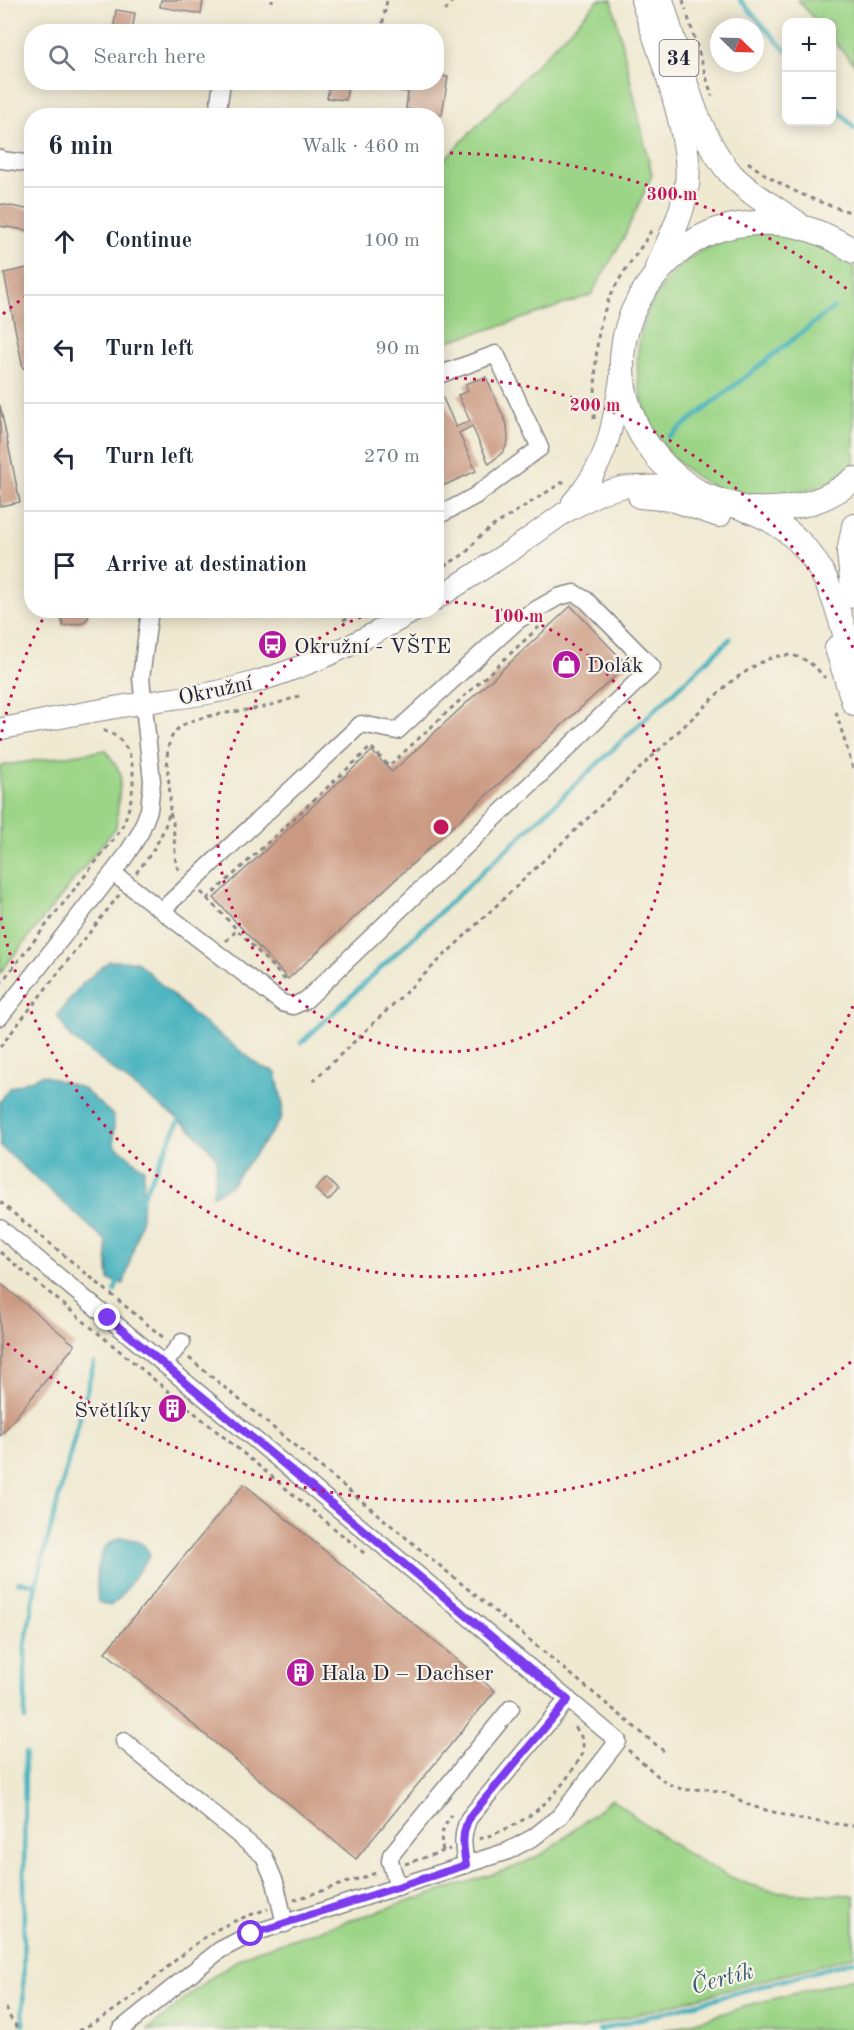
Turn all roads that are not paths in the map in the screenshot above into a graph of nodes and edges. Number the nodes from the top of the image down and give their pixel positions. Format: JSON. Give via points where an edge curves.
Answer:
{"nodes":[{"id":1,"x":643,"y":0,"type":"edge"},
{"id":2,"x":661,"y":0,"type":"edge"},
{"id":3,"x":221,"y":90,"type":"edge"},
{"id":4,"x":218,"y":108,"type":"edge"},
{"id":5,"x":0,"y":158,"type":"edge"},
{"id":6,"x":24,"y":163,"type":"edge"},
{"id":7,"x":802,"y":226,"type":"junction"},
{"id":8,"x":843,"y":238,"type":"edge"},
{"id":9,"x":854,"y":251,"type":"edge"},
{"id":10,"x":651,"y":280,"type":"junction"},
{"id":11,"x":623,"y":366,"type":"junction"},
{"id":12,"x":444,"y":373,"type":"edge"},
{"id":13,"x":854,"y":480,"type":"edge"},
{"id":14,"x":688,"y":485,"type":"junction"},
{"id":15,"x":640,"y":496,"type":"joint"},
{"id":16,"x":744,"y":508,"type":"junction"},
{"id":17,"x":444,"y":513,"type":"edge"},
{"id":18,"x":564,"y":513,"type":"junction"},
{"id":19,"x":854,"y":526,"type":"edge"},
{"id":20,"x":514,"y":548,"type":"junction"},
{"id":21,"x":444,"y":594,"type":"edge"},
{"id":22,"x":854,"y":596,"type":"edge"},
{"id":23,"x":149,"y":618,"type":"edge"},
{"id":24,"x":403,"y":618,"type":"edge"},
{"id":25,"x":854,"y":664,"type":"edge"},
{"id":26,"x":142,"y":703,"type":"junction"},
{"id":27,"x":845,"y":707,"type":"edge"},
{"id":28,"x":0,"y":729,"type":"edge"},
{"id":29,"x":113,"y":873,"type":"junction"},
{"id":30,"x":162,"y":910,"type":"junction"},
{"id":31,"x":0,"y":1017,"type":"edge"},
{"id":32,"x":0,"y":1228,"type":"edge"},
{"id":33,"x":180,"y":1345,"type":"road end"},
{"id":34,"x":164,"y":1364,"type":"junction"},
{"id":35,"x":563,"y":1706,"type":"junction"},
{"id":36,"x":511,"y":1708,"type":"dead end"},
{"id":37,"x":124,"y":1741,"type":"dead end"},
{"id":38,"x":466,"y":1865,"type":"junction"},
{"id":39,"x":398,"y":1887,"type":"junction"},
{"id":40,"x":285,"y":1924,"type":"junction"},
{"id":41,"x":120,"y":2030,"type":"edge"}],
"edges":[{"from":1,"to":10,"type":"highway","number":"34","via":[[679,115],[686,153],[687,189]]},
{"from":2,"to":7,"type":"highway","number":"34","via":[[711,147],[732,175]]},
{"from":3,"to":4,"type":"street"},
{"from":5,"to":6,"type":"street"},
{"from":7,"to":8,"type":"highway","number":"34"},
{"from":7,"to":10,"type":"highway","number":"34","via":[[768,221],[711,233],[681,250]]},
{"from":8,"to":9,"type":"highway","number":"34"},
{"from":10,"to":11,"type":"highway","number":"34","via":[[630,322]]},
{"from":11,"to":14,"type":"highway","number":"34","via":[[627,399],[641,437],[672,475]]},
{"from":11,"to":18,"type":"main road","via":[[607,448],[587,486]]},
{"from":12,"to":17,"type":"street","via":[[496,354],[540,448],[475,496]]},
{"from":13,"to":16,"type":"highway","number":"34","via":[[821,499],[796,507]]},
{"from":14,"to":16,"type":"highway","number":"34","via":[[718,502]]},
{"from":14,"to":18,"type":"main road","via":[[623,487],[601,493]]},
{"from":15,"to":20,"type":"main road","via":[[603,503]]},
{"from":15,"to":27,"type":"highway","via":[[672,499],[735,521],[783,546],[811,583],[834,641]]},
{"from":16,"to":25,"type":"highway","via":[[785,529],[817,563],[831,591]]},
{"from":18,"to":20,"type":"main road"},
{"from":19,"to":22,"type":"highway","via":[[849,553]]},
{"from":20,"to":21,"type":"main road"},
{"from":23,"to":26,"type":"street","via":[[141,678]]},
{"from":24,"to":26,"type":"main road","name":"Okružní","via":[[277,675],[234,688]]},
{"from":26,"to":28,"type":"main road","name":"Okružní"},
{"from":26,"to":29,"type":"street","via":[[152,781],[149,810],[140,833]]},
{"from":29,"to":30,"type":"street"},
{"from":29,"to":31,"type":"street"},
{"from":30,"to":30,"type":"street","via":[[282,1003],[294,1006],[306,1000],[652,667],[586,600],[574,593],[558,597],[519,620],[397,731],[361,724]]},
{"from":32,"to":34,"type":"street"},
{"from":33,"to":34,"type":"street"},
{"from":34,"to":35,"type":"street"},
{"from":35,"to":38,"type":"street","via":[[469,1818],[463,1845]]},
{"from":35,"to":38,"type":"street","via":[[618,1742],[560,1816],[508,1851]]},
{"from":36,"to":39,"type":"street","via":[[391,1855]]},
{"from":37,"to":40,"type":"street","via":[[264,1856]]},
{"from":38,"to":39,"type":"street"},
{"from":39,"to":40,"type":"street"},
{"from":40,"to":41,"type":"street","via":[[251,1934],[220,1950]]}]}
